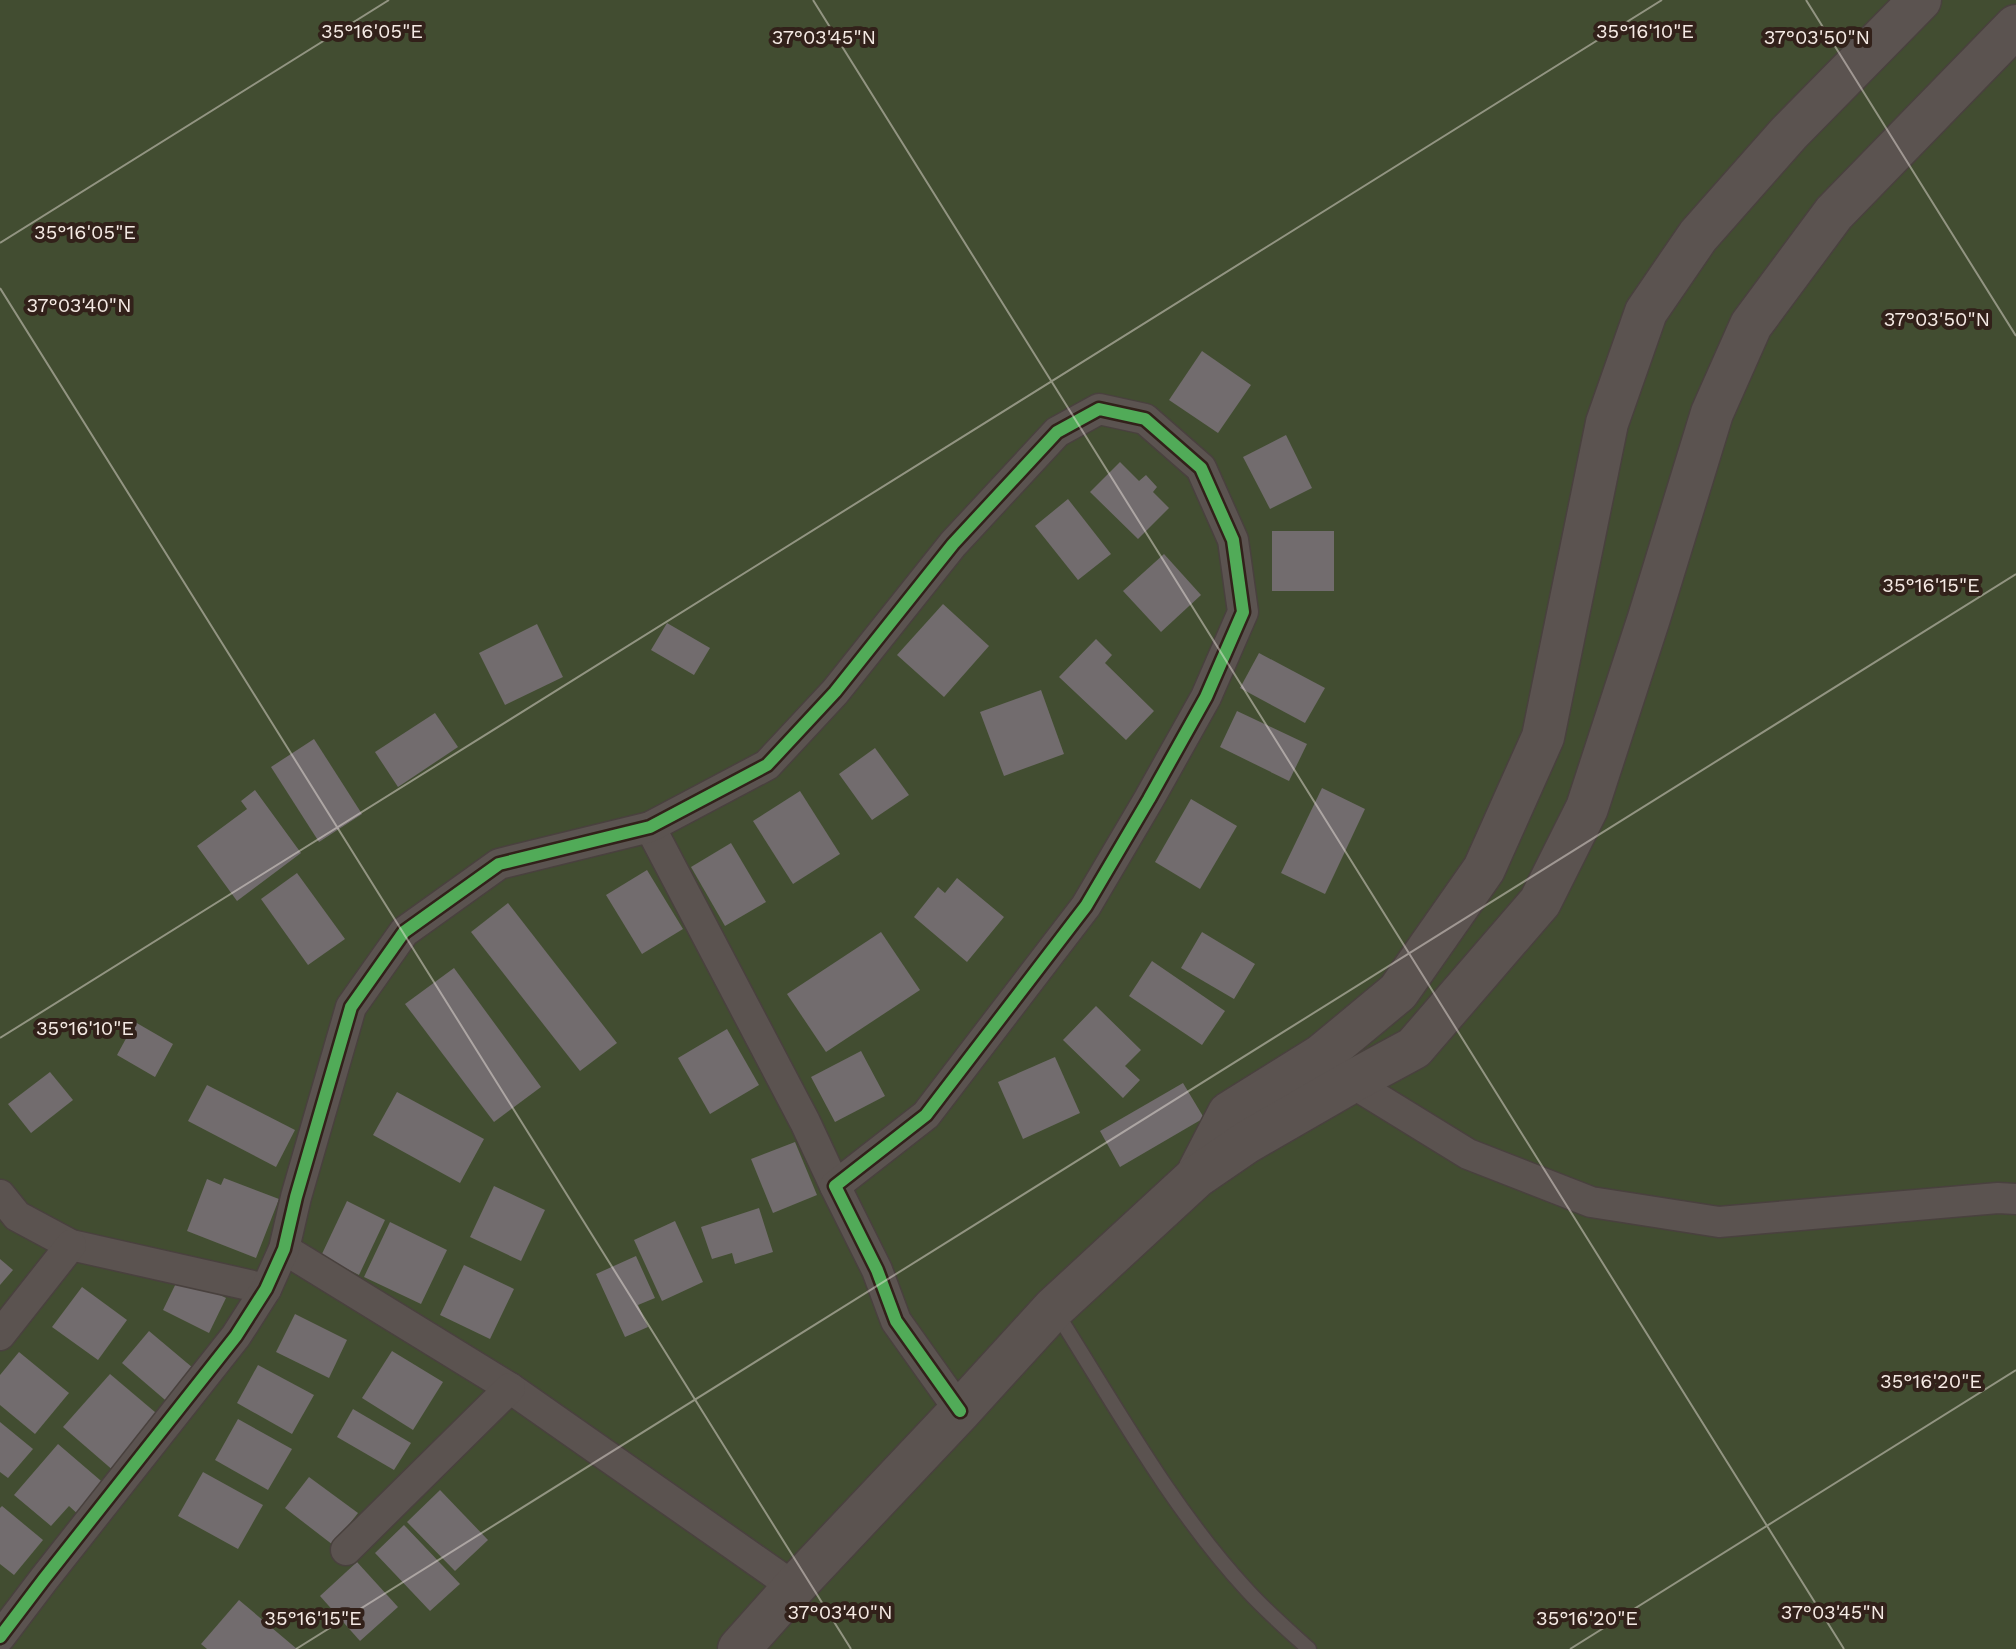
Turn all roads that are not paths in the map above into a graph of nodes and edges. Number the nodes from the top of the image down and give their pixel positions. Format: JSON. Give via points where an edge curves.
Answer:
{"nodes":[{"id":1,"x":1920,"y":0,"type":"edge"},
{"id":2,"x":2016,"y":26,"type":"edge"},
{"id":3,"x":650,"y":827,"type":"junction"},
{"id":4,"x":1351,"y":1082,"type":"junction"},
{"id":5,"x":1196,"y":1177,"type":"junction"},
{"id":6,"x":835,"y":1186,"type":"junction"},
{"id":7,"x":0,"y":1195,"type":"edge"},
{"id":8,"x":2016,"y":1199,"type":"edge"},
{"id":9,"x":71,"y":1245,"type":"junction"},
{"id":10,"x":284,"y":1249,"type":"junction"},
{"id":11,"x":266,"y":1289,"type":"junction"},
{"id":12,"x":1054,"y":1308,"type":"junction"},
{"id":13,"x":0,"y":1335,"type":"edge"},
{"id":14,"x":510,"y":1388,"type":"junction"},
{"id":15,"x":960,"y":1411,"type":"junction"},
{"id":16,"x":346,"y":1550,"type":"dead end"},
{"id":17,"x":794,"y":1587,"type":"junction"},
{"id":18,"x":0,"y":1637,"type":"edge"},
{"id":19,"x":739,"y":1649,"type":"edge"},
{"id":20,"x":1309,"y":1649,"type":"edge"}],
"edges":[{"from":1,"to":5,"type":"main road","via":[[1718,213],[1646,312],[1607,423],[1543,737],[1484,869],[1398,992],[1322,1055],[1229,1113]]},
{"from":2,"to":4,"type":"main road","via":[[1834,213],[1751,325],[1712,413],[1587,808],[1540,902],[1414,1048]]},
{"from":3,"to":6,"type":"street"},
{"from":3,"to":6,"type":"street","via":[[767,765],[835,692],[953,544],[1057,432],[1099,409],[1145,419],[1201,468],[1233,540],[1243,612],[1206,697],[1086,906],[1060,941],[926,1115]]},
{"from":3,"to":10,"type":"street","via":[[499,864],[404,932],[351,1007]]},
{"from":4,"to":5,"type":"main road"},
{"from":4,"to":8,"type":"street","via":[[1468,1154],[1591,1202],[1719,1222]]},
{"from":5,"to":12,"type":"main road"},
{"from":6,"to":15,"type":"street","via":[[896,1321]]},
{"from":7,"to":9,"type":"street","via":[[17,1216]]},
{"from":9,"to":11,"type":"street"},
{"from":9,"to":13,"type":"street"},
{"from":10,"to":11,"type":"street"},
{"from":10,"to":14,"type":"street"},
{"from":11,"to":18,"type":"street","via":[[236,1336]]},
{"from":12,"to":15,"type":"main road"},
{"from":12,"to":20,"type":"lane","via":[[1200,1532],[1247,1590]]},
{"from":14,"to":16,"type":"street"},
{"from":14,"to":17,"type":"street"},
{"from":15,"to":17,"type":"main road"},
{"from":17,"to":19,"type":"main road"}]}
